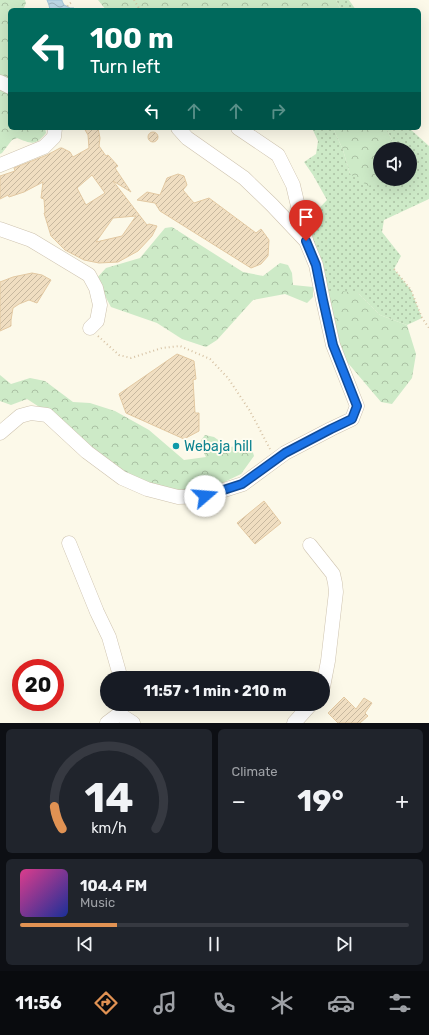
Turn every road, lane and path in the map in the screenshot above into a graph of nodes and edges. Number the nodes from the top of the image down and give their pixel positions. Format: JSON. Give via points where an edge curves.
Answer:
{"nodes":[{"id":1,"x":55,"y":130,"type":"edge"},
{"id":2,"x":180,"y":130,"type":"edge"},
{"id":3,"x":241,"y":130,"type":"edge"},
{"id":4,"x":0,"y":165,"type":"edge"},
{"id":5,"x":0,"y":230,"type":"edge"},
{"id":6,"x":306,"y":241,"type":"junction"},
{"id":7,"x":394,"y":269,"type":"dead end"},
{"id":8,"x":90,"y":328,"type":"joint"},
{"id":9,"x":429,"y":328,"type":"edge"},
{"id":10,"x":0,"y":433,"type":"edge"},
{"id":11,"x":276,"y":459,"type":"junction"},
{"id":12,"x":69,"y":543,"type":"dead end"},
{"id":13,"x":310,"y":546,"type":"dead end"},
{"id":14,"x":117,"y":671,"type":"edge"},
{"id":15,"x":326,"y":671,"type":"edge"},
{"id":16,"x":117,"y":711,"type":"edge"},
{"id":17,"x":121,"y":711,"type":"edge"},
{"id":18,"x":306,"y":711,"type":"edge"},
{"id":19,"x":298,"y":721,"type":"edge"},
{"id":20,"x":107,"y":723,"type":"edge"},
{"id":21,"x":133,"y":723,"type":"edge"}],
"edges":[{"from":1,"to":4,"type":"street","via":[[54,137],[44,147]]},
{"from":2,"to":6,"type":"street","via":[[187,138],[244,178]]},
{"from":3,"to":6,"type":"street","via":[[278,155],[292,185]]},
{"from":5,"to":8,"type":"street","via":[[31,240],[89,275],[100,304],[97,321]]},
{"from":6,"to":11,"type":"street","via":[[316,265],[333,345],[357,406],[352,419]]},
{"from":7,"to":9,"type":"path","via":[[411,290],[422,318]]},
{"from":8,"to":11,"type":"path","via":[[119,355],[131,358],[162,348],[180,346],[210,359],[228,378],[250,411]]},
{"from":10,"to":11,"type":"street","via":[[20,416],[31,413],[46,415],[87,452],[122,478],[147,489],[178,497],[205,496],[242,484]]},
{"from":12,"to":14,"type":"street","via":[[109,637]]},
{"from":13,"to":15,"type":"street","via":[[333,574],[335,583]]},
{"from":16,"to":20,"type":"street"},
{"from":17,"to":21,"type":"street"},
{"from":18,"to":19,"type":"street"}]}
